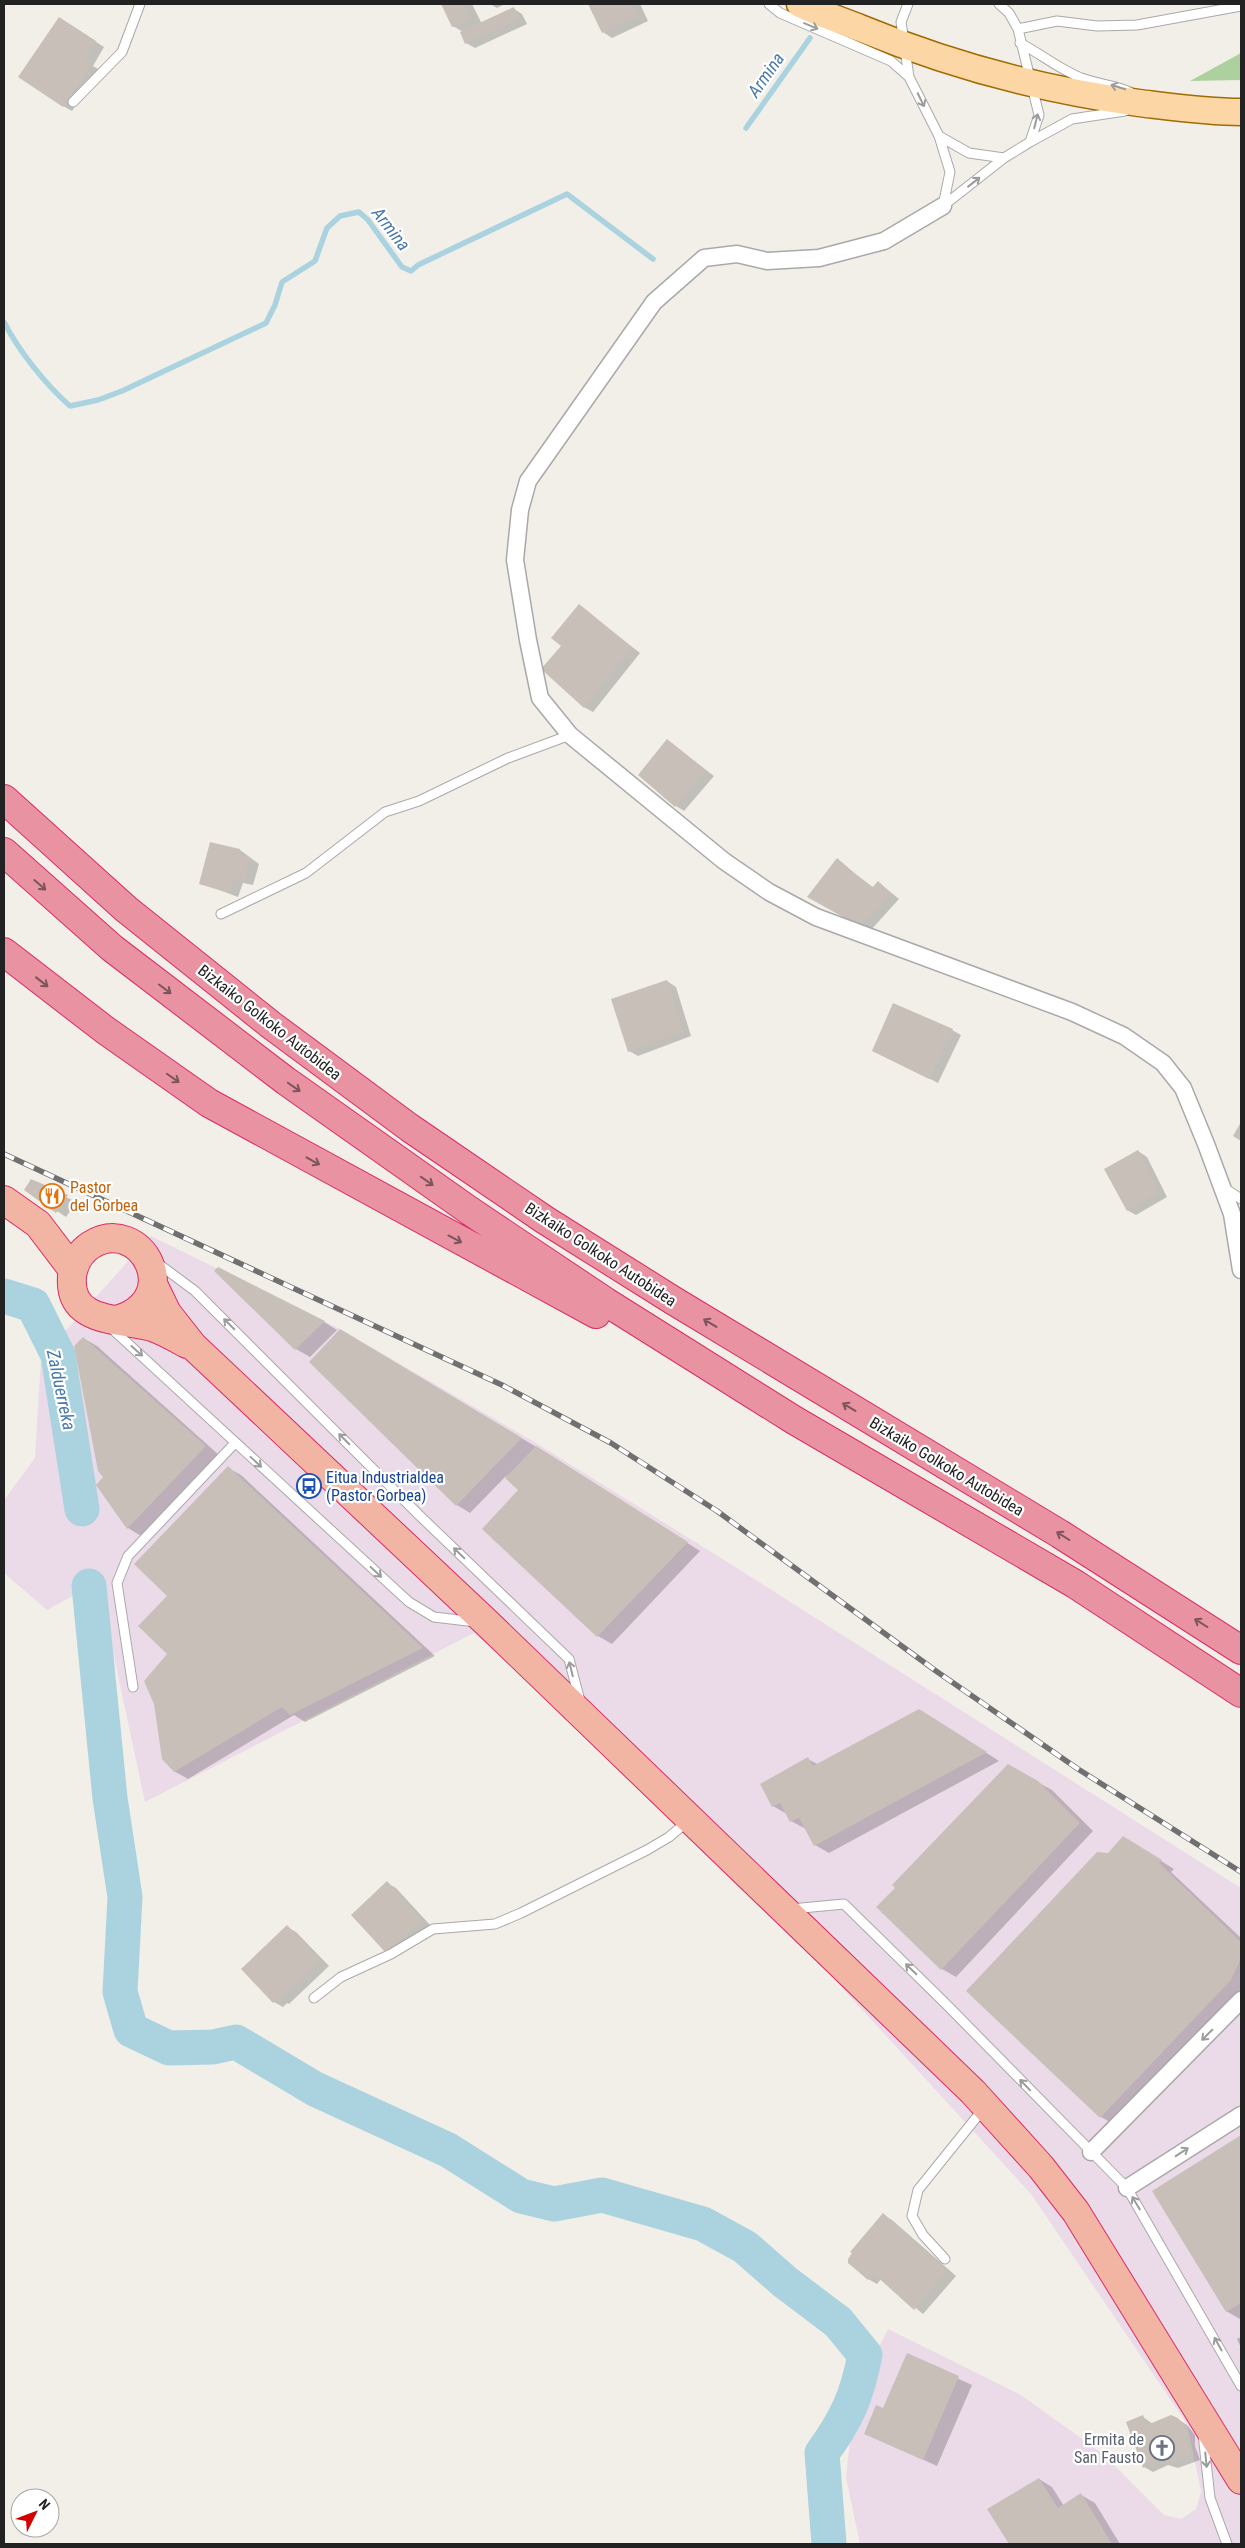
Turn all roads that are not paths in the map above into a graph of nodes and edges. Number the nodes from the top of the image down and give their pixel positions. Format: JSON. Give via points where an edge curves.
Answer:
{"nodes":[{"id":1,"x":140,"y":4,"type":"edge"},
{"id":2,"x":769,"y":4,"type":"edge"},
{"id":3,"x":800,"y":4,"type":"edge"},
{"id":4,"x":908,"y":4,"type":"edge"},
{"id":5,"x":999,"y":4,"type":"edge"},
{"id":6,"x":1241,"y":6,"type":"edge"},
{"id":7,"x":1018,"y":29,"type":"junction"},
{"id":8,"x":1020,"y":43,"type":"junction"},
{"id":9,"x":904,"y":46,"type":"junction"},
{"id":10,"x":909,"y":77,"type":"junction"},
{"id":11,"x":1031,"y":84,"type":"junction"},
{"id":12,"x":73,"y":102,"type":"dead end"},
{"id":13,"x":1162,"y":106,"type":"junction"},
{"id":14,"x":1241,"y":112,"type":"edge"},
{"id":15,"x":939,"y":136,"type":"junction"},
{"id":16,"x":1030,"y":142,"type":"junction"},
{"id":17,"x":1004,"y":158,"type":"junction"},
{"id":18,"x":944,"y":206,"type":"junction"},
{"id":19,"x":570,"y":735,"type":"junction"},
{"id":20,"x":4,"y":799,"type":"edge"},
{"id":21,"x":4,"y":852,"type":"edge"},
{"id":22,"x":221,"y":914,"type":"dead end"},
{"id":23,"x":4,"y":952,"type":"edge"},
{"id":24,"x":1221,"y":1186,"type":"junction"},
{"id":25,"x":1241,"y":1199,"type":"edge"},
{"id":26,"x":4,"y":1200,"type":"edge"},
{"id":27,"x":38,"y":1224,"type":"junction"},
{"id":28,"x":102,"y":1240,"type":"junction"},
{"id":29,"x":143,"y":1252,"type":"junction"},
{"id":30,"x":73,"y":1270,"type":"junction"},
{"id":31,"x":1241,"y":1270,"type":"edge"},
{"id":32,"x":153,"y":1284,"type":"junction"},
{"id":33,"x":109,"y":1319,"type":"junction"},
{"id":34,"x":193,"y":1346,"type":"junction"},
{"id":35,"x":794,"y":1420,"type":"junction"},
{"id":36,"x":235,"y":1443,"type":"junction"},
{"id":37,"x":487,"y":1623,"type":"junction"},
{"id":38,"x":1241,"y":1650,"type":"edge"},
{"id":39,"x":133,"y":1687,"type":"dead end"},
{"id":40,"x":1241,"y":1693,"type":"edge"},
{"id":41,"x":584,"y":1716,"type":"junction"},
{"id":42,"x":690,"y":1819,"type":"junction"},
{"id":43,"x":786,"y":1910,"type":"junction"},
{"id":44,"x":314,"y":1998,"type":"dead end"},
{"id":45,"x":1241,"y":2000,"type":"edge"},
{"id":46,"x":986,"y":2106,"type":"junction"},
{"id":47,"x":1241,"y":2115,"type":"edge"},
{"id":48,"x":1091,"y":2152,"type":"junction"},
{"id":49,"x":1126,"y":2188,"type":"junction"},
{"id":50,"x":945,"y":2259,"type":"dead end"},
{"id":51,"x":1241,"y":2386,"type":"edge"},
{"id":52,"x":1200,"y":2412,"type":"junction"},
{"id":53,"x":1241,"y":2480,"type":"edge"},
{"id":54,"x":1227,"y":2544,"type":"edge"}],
"edges":[{"from":1,"to":12,"type":"lane","via":[[122,52]]},
{"from":2,"to":10,"type":"lane","one_way":true,"via":[[780,13],[891,61]]},
{"from":3,"to":9,"type":"main road"},
{"from":4,"to":9,"type":"lane","via":[[901,22]]},
{"from":5,"to":7,"type":"lane","via":[[1009,13]]},
{"from":6,"to":7,"type":"lane","via":[[1136,25],[1097,26],[1057,21]]},
{"from":7,"to":8,"type":"lane"},
{"from":8,"to":11,"type":"lane"},
{"from":13,"to":8,"type":"lane","one_way":true,"via":[[1118,86],[1083,78]]},
{"from":9,"to":10,"type":"lane"},
{"from":9,"to":11,"type":"main road"},
{"from":10,"to":15,"type":"lane","one_way":true},
{"from":11,"to":13,"type":"main road"},
{"from":16,"to":11,"type":"lane","one_way":true,"via":[[1038,115]]},
{"from":13,"to":14,"type":"main road"},
{"from":13,"to":16,"type":"lane","via":[[1072,119]]},
{"from":15,"to":17,"type":"lane","via":[[969,153]]},
{"from":15,"to":18,"type":"lane","via":[[950,172]]},
{"from":16,"to":17,"type":"lane"},
{"from":18,"to":17,"type":"lane","one_way":true},
{"from":18,"to":19,"type":"street","via":[[884,241],[820,258],[768,261],[736,254],[704,258],[654,302],[578,408],[528,481],[520,510],[515,560],[540,698]]},
{"from":19,"to":22,"type":"lane","via":[[508,758],[419,801],[386,812],[306,873]]},
{"from":19,"to":24,"type":"street","via":[[724,861],[769,892],[816,917],[1072,1012],[1124,1036],[1163,1063],[1183,1088]]},
{"from":38,"to":20,"type":"highway","name":"Bizkaiko Golkoko Autobidea","one_way":true,"via":[[1052,1529],[674,1301],[410,1128],[272,1026],[126,909]]},
{"from":21,"to":35,"type":"highway","one_way":true,"via":[[112,948],[286,1081],[582,1286]]},
{"from":23,"to":35,"type":"highway","one_way":true,"via":[[105,1030],[209,1103]]},
{"from":24,"to":25,"type":"lane"},
{"from":24,"to":31,"type":"street","via":[[1232,1214]]},
{"from":26,"to":27,"type":"highway"},
{"from":27,"to":28,"type":"highway","via":[[71,1236]]},
{"from":27,"to":30,"type":"highway"},
{"from":28,"to":29,"type":"highway","via":[[124,1240]]},
{"from":28,"to":30,"type":"highway","via":[[83,1251]]},
{"from":29,"to":32,"type":"highway","via":[[153,1272]]},
{"from":41,"to":29,"type":"lane","one_way":true,"via":[[569,1660],[196,1291]]},
{"from":30,"to":33,"type":"highway","via":[[74,1294],[85,1309]]},
{"from":32,"to":33,"type":"highway","via":[[150,1297],[142,1308],[130,1316]]},
{"from":32,"to":34,"type":"highway","via":[[167,1314]]},
{"from":33,"to":34,"type":"highway","via":[[152,1327]]},
{"from":33,"to":36,"type":"lane","one_way":true},
{"from":34,"to":37,"type":"highway"},
{"from":35,"to":40,"type":"highway","via":[[1075,1584]]},
{"from":36,"to":37,"type":"lane","one_way":true,"via":[[409,1602],[434,1617]]},
{"from":36,"to":39,"type":"lane","via":[[128,1556],[117,1583]]},
{"from":37,"to":41,"type":"highway"},
{"from":41,"to":42,"type":"highway"},
{"from":42,"to":43,"type":"highway"},
{"from":42,"to":44,"type":"lane","via":[[647,1850],[521,1913],[495,1924],[433,1929],[341,1977]]},
{"from":43,"to":46,"type":"highway"},
{"from":48,"to":43,"type":"lane","one_way":true,"via":[[844,1904]]},
{"from":45,"to":48,"type":"street","one_way":true},
{"from":46,"to":50,"type":"lane","via":[[918,2190],[912,2216],[923,2235]]},
{"from":46,"to":52,"type":"highway","via":[[1076,2212]]},
{"from":49,"to":47,"type":"street","one_way":true},
{"from":48,"to":49,"type":"lane"},
{"from":51,"to":49,"type":"lane","one_way":true},
{"from":52,"to":53,"type":"highway"},
{"from":52,"to":54,"type":"lane","one_way":true,"via":[[1210,2498]]}]}
